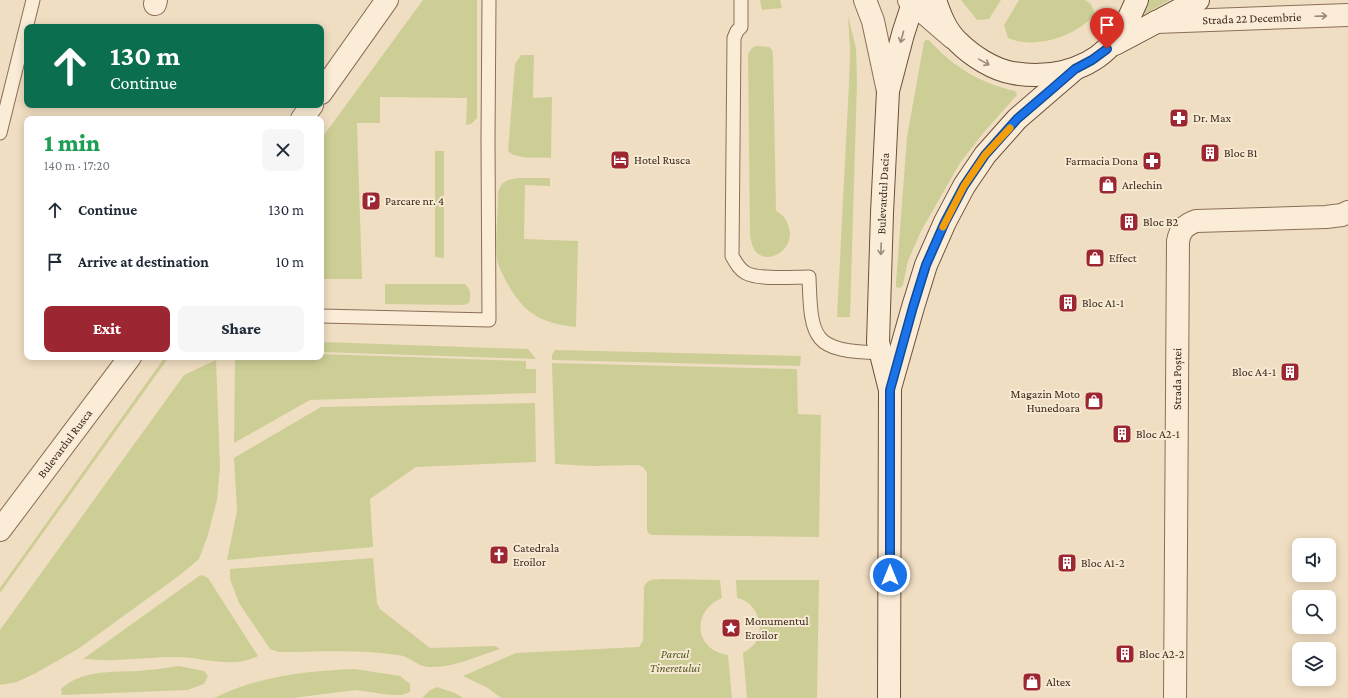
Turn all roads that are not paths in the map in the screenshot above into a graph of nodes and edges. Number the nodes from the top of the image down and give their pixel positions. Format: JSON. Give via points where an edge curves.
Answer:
{"nodes":[{"id":1,"x":33,"y":0,"type":"edge"},
{"id":2,"x":387,"y":0,"type":"edge"},
{"id":3,"x":489,"y":0,"type":"edge"},
{"id":4,"x":741,"y":0,"type":"edge"},
{"id":5,"x":866,"y":0,"type":"edge"},
{"id":6,"x":935,"y":0,"type":"edge"},
{"id":7,"x":1137,"y":0,"type":"edge"},
{"id":8,"x":1198,"y":0,"type":"edge"},
{"id":9,"x":912,"y":1,"type":"edge"},
{"id":10,"x":1348,"y":15,"type":"edge"},
{"id":11,"x":1156,"y":22,"type":"junction"},
{"id":12,"x":27,"y":24,"type":"edge"},
{"id":13,"x":24,"y":36,"type":"edge"},
{"id":14,"x":957,"y":42,"type":"junction"},
{"id":15,"x":1107,"y":49,"type":"junction"},
{"id":16,"x":1075,"y":69,"type":"junction"},
{"id":17,"x":324,"y":89,"type":"edge"},
{"id":18,"x":888,"y":91,"type":"junction"},
{"id":19,"x":0,"y":133,"type":"edge"},
{"id":20,"x":1348,"y":212,"type":"edge"},
{"id":21,"x":324,"y":316,"type":"edge"},
{"id":22,"x":881,"y":353,"type":"junction"},
{"id":23,"x":128,"y":360,"type":"edge"},
{"id":24,"x":890,"y":390,"type":"junction"},
{"id":25,"x":0,"y":530,"type":"edge"},
{"id":26,"x":889,"y":698,"type":"edge"},
{"id":27,"x":1175,"y":698,"type":"edge"}],
"edges":[{"from":1,"to":12,"type":"lane"},
{"from":2,"to":17,"type":"main road"},
{"from":3,"to":21,"type":"lane","via":[[489,320]]},
{"from":4,"to":22,"type":"lane","via":[[741,27],[734,38],[732,256],[746,273],[756,277],[809,277],[810,310],[814,330],[821,340],[834,348],[848,352]]},
{"from":5,"to":18,"type":"main road"},
{"from":6,"to":14,"type":"main road","via":[[942,19]]},
{"from":7,"to":15,"type":"main road","via":[[1126,25]]},
{"from":8,"to":11,"type":"main road"},
{"from":9,"to":14,"type":"main road"},
{"from":9,"to":18,"type":"main road","name":"Bulevardul Dacia","one_way":true},
{"from":11,"to":10,"type":"main road","name":"Strada 22 Decembrie","one_way":true},
{"from":11,"to":15,"type":"main road"},
{"from":13,"to":19,"type":"lane"},
{"from":14,"to":16,"type":"main road","one_way":true,"via":[[982,62],[1012,73],[1044,76]]},
{"from":15,"to":16,"type":"main road"},
{"from":16,"to":24,"type":"main road","name":"Bulevardul Dacia","via":[[1017,119],[985,155],[964,186],[926,265]]},
{"from":18,"to":22,"type":"main road","name":"Bulevardul Dacia","one_way":true,"via":[[879,293],[878,342]]},
{"from":20,"to":27,"type":"main road","name":"Strada Poștei","via":[[1326,217],[1196,221],[1188,224],[1180,232]]},
{"from":22,"to":24,"type":"main road","name":"Bulevardul Dacia"},
{"from":23,"to":25,"type":"main road","name":"Bulevardul Rusca"},
{"from":24,"to":26,"type":"main road","name":"Bulevardul Dacia"}]}
